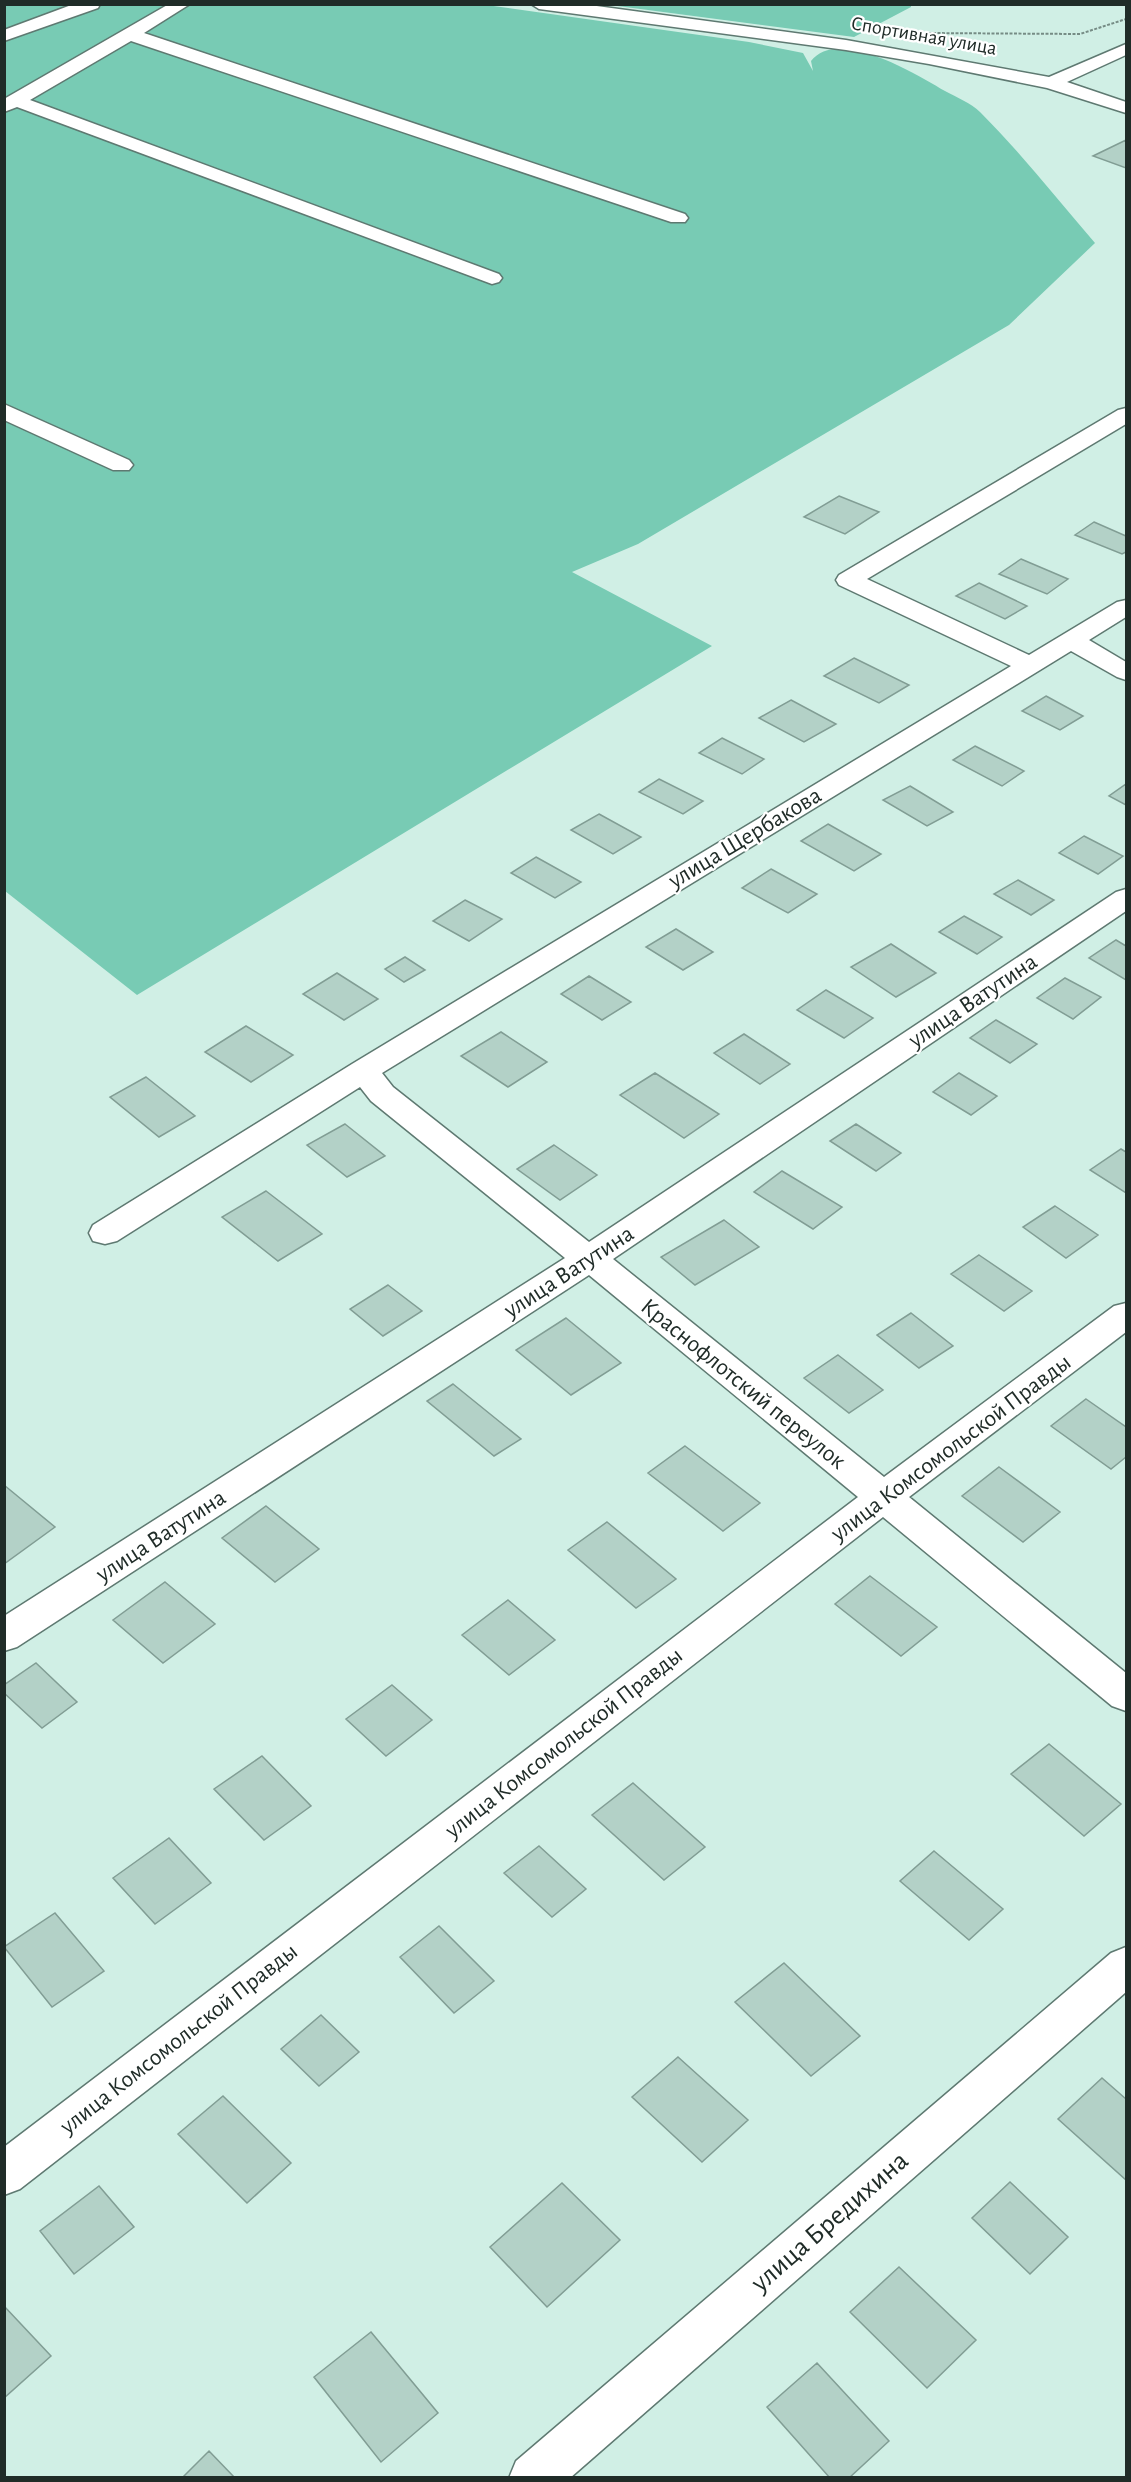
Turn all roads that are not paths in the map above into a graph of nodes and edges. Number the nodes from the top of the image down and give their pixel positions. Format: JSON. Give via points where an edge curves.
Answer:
{"nodes":[{"id":1,"x":92,"y":4,"type":"edge"},
{"id":2,"x":182,"y":4,"type":"edge"},
{"id":3,"x":539,"y":4,"type":"edge"},
{"id":4,"x":131,"y":35,"type":"junction"},
{"id":5,"x":4,"y":36,"type":"edge"},
{"id":6,"x":1126,"y":49,"type":"edge"},
{"id":7,"x":1051,"y":83,"type":"junction"},
{"id":8,"x":11,"y":104,"type":"edge"},
{"id":9,"x":1126,"y":108,"type":"edge"},
{"id":10,"x":678,"y":218,"type":"dead end"},
{"id":11,"x":492,"y":278,"type":"dead end"},
{"id":12,"x":4,"y":411,"type":"edge"},
{"id":13,"x":1126,"y":415,"type":"edge"},
{"id":14,"x":121,"y":465,"type":"dead end"},
{"id":15,"x":1126,"y":607,"type":"edge"},
{"id":16,"x":1072,"y":641,"type":"junction"},
{"id":17,"x":1029,"y":665,"type":"junction"},
{"id":18,"x":1126,"y":672,"type":"edge"},
{"id":19,"x":1126,"y":898,"type":"edge"},
{"id":20,"x":363,"y":1071,"type":"junction"},
{"id":21,"x":105,"y":1233,"type":"dead end"},
{"id":22,"x":590,"y":1258,"type":"junction"},
{"id":23,"x":1126,"y":1315,"type":"edge"},
{"id":24,"x":882,"y":1498,"type":"junction"},
{"id":25,"x":4,"y":1636,"type":"edge"},
{"id":26,"x":1126,"y":1695,"type":"edge"},
{"id":27,"x":1126,"y":1966,"type":"edge"},
{"id":28,"x":4,"y":2174,"type":"edge"},
{"id":29,"x":533,"y":2478,"type":"edge"}],
"edges":[{"from":1,"to":5,"type":"street"},
{"from":2,"to":4,"type":"street"},
{"from":3,"to":7,"type":"street","name":"Спортивная улица","via":[[846,45]]},
{"from":4,"to":8,"type":"street"},
{"from":4,"to":10,"type":"street"},
{"from":6,"to":7,"type":"street"},
{"from":7,"to":9,"type":"street","name":"Спортивная улица"},
{"from":8,"to":11,"type":"street"},
{"from":12,"to":14,"type":"street"},
{"from":13,"to":17,"type":"street","via":[[848,580]]},
{"from":15,"to":16,"type":"street","name":"улица Щербакова"},
{"from":16,"to":17,"type":"street","name":"улица Щербакова"},
{"from":16,"to":18,"type":"street"},
{"from":17,"to":20,"type":"street","name":"улица Щербакова"},
{"from":19,"to":22,"type":"street","name":"улица Ватутина"},
{"from":20,"to":21,"type":"street","name":"улица Щербакова"},
{"from":20,"to":22,"type":"street","name":"Краснофлотский переулок","via":[[382,1094]]},
{"from":22,"to":24,"type":"street","name":"Краснофлотский переулок"},
{"from":22,"to":25,"type":"street","name":"улица Ватутина"},
{"from":23,"to":24,"type":"street","name":"улица Комсомольской Правды"},
{"from":24,"to":26,"type":"street","name":"Краснофлотский переулок"},
{"from":24,"to":28,"type":"street","name":"улица Комсомольской Правды"},
{"from":27,"to":29,"type":"street","name":"улица Бредихина"}]}
